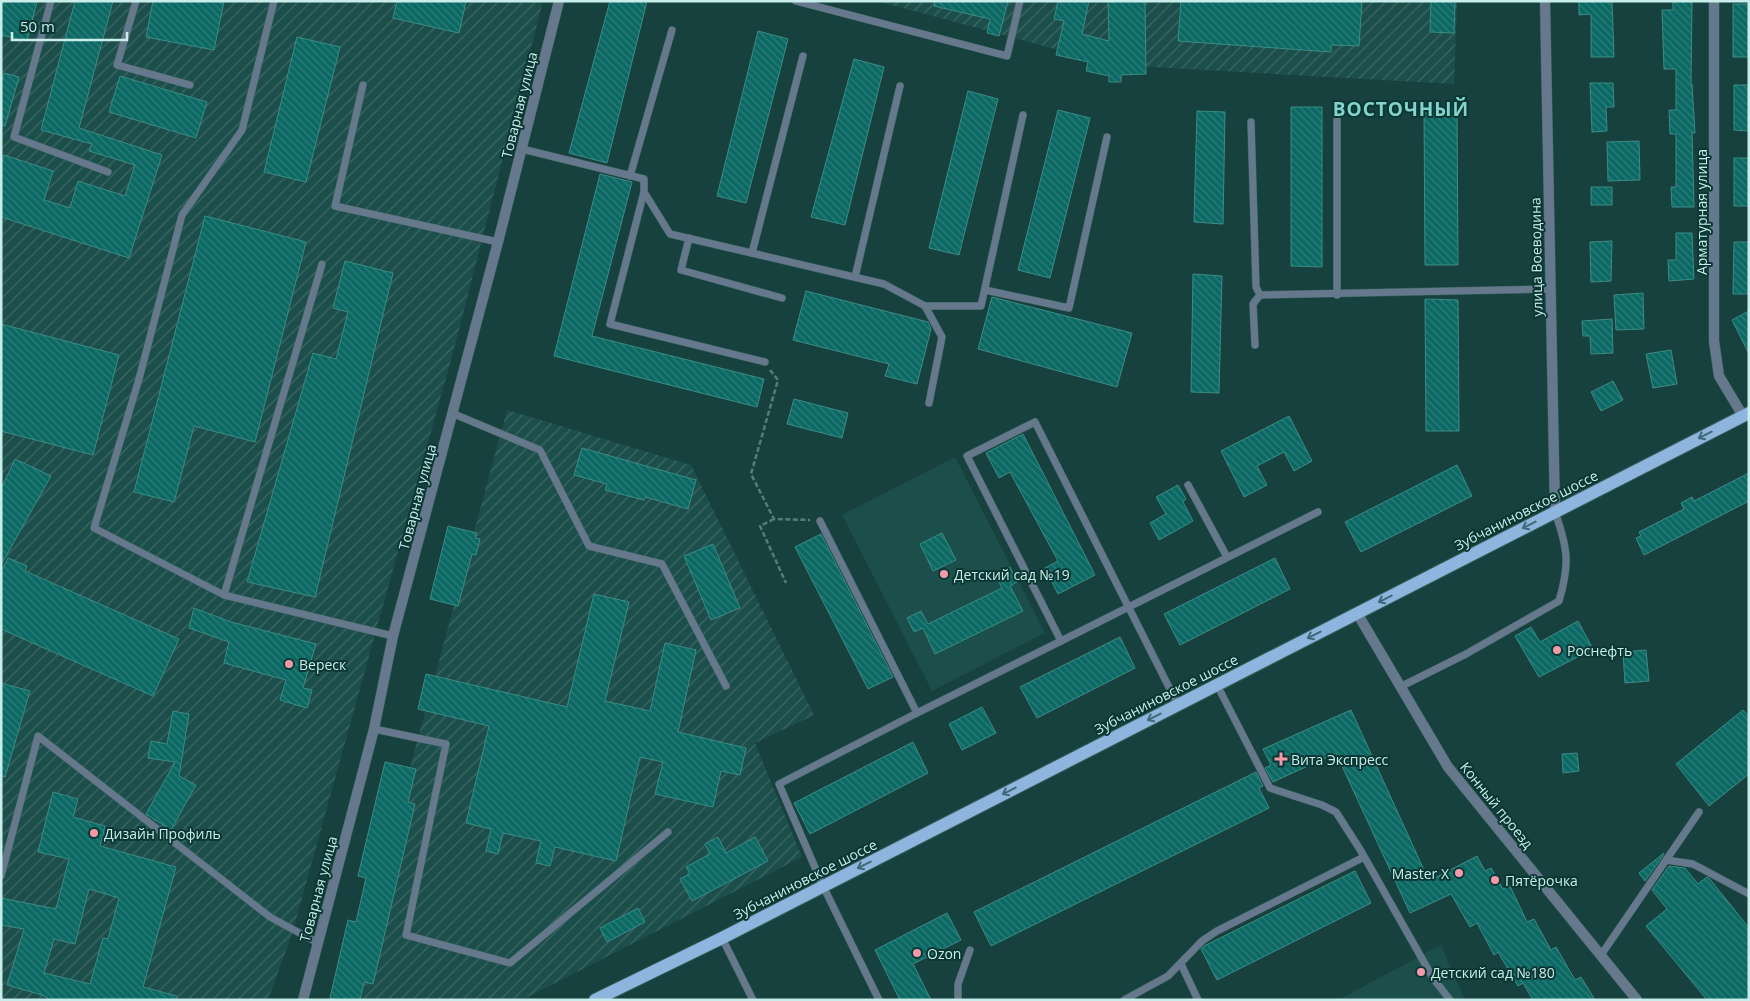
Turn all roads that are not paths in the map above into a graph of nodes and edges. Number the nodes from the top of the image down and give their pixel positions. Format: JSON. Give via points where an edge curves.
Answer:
{"nodes":[{"id":1,"x":51,"y":1,"type":"edge"},
{"id":2,"x":136,"y":1,"type":"edge"},
{"id":3,"x":274,"y":1,"type":"edge"},
{"id":4,"x":559,"y":1,"type":"edge"},
{"id":5,"x":796,"y":1,"type":"edge"},
{"id":6,"x":1020,"y":1,"type":"edge"},
{"id":7,"x":1545,"y":1,"type":"edge"},
{"id":8,"x":1714,"y":1,"type":"edge"},
{"id":9,"x":672,"y":30,"type":"dead end"},
{"id":10,"x":803,"y":56,"type":"dead end"},
{"id":11,"x":190,"y":85,"type":"dead end"},
{"id":12,"x":362,"y":85,"type":"dead end"},
{"id":13,"x":900,"y":86,"type":"dead end"},
{"id":14,"x":1023,"y":114,"type":"dead end"},
{"id":15,"x":1337,"y":118,"type":"dead end"},
{"id":16,"x":1251,"y":122,"type":"dead end"},
{"id":17,"x":1107,"y":137,"type":"dead end"},
{"id":18,"x":522,"y":149,"type":"junction"},
{"id":19,"x":108,"y":172,"type":"dead end"},
{"id":20,"x":630,"y":176,"type":"junction"},
{"id":21,"x":644,"y":192,"type":"junction"},
{"id":22,"x":690,"y":238,"type":"junction"},
{"id":23,"x":498,"y":242,"type":"junction"},
{"id":24,"x":752,"y":253,"type":"junction"},
{"id":25,"x":322,"y":264,"type":"dead end"},
{"id":26,"x":855,"y":277,"type":"junction"},
{"id":27,"x":1550,"y":289,"type":"junction"},
{"id":28,"x":985,"y":290,"type":"junction"},
{"id":29,"x":1260,"y":295,"type":"junction"},
{"id":30,"x":1336,"y":295,"type":"junction"},
{"id":31,"x":782,"y":298,"type":"dead end"},
{"id":32,"x":925,"y":306,"type":"junction"},
{"id":33,"x":1255,"y":345,"type":"dead end"},
{"id":34,"x":765,"y":362,"type":"road end"},
{"id":35,"x":929,"y":403,"type":"dead end"},
{"id":36,"x":454,"y":414,"type":"junction"},
{"id":37,"x":1746,"y":414,"type":"edge"},
{"id":38,"x":1188,"y":484,"type":"dead end"},
{"id":39,"x":1318,"y":512,"type":"dead end"},
{"id":40,"x":1555,"y":512,"type":"junction"},
{"id":41,"x":820,"y":521,"type":"road end"},
{"id":42,"x":1227,"y":558,"type":"junction"},
{"id":43,"x":224,"y":595,"type":"junction"},
{"id":44,"x":1129,"y":607,"type":"junction"},
{"id":45,"x":1357,"y":613,"type":"junction"},
{"id":46,"x":393,"y":636,"type":"junction"},
{"id":47,"x":1061,"y":641,"type":"junction"},
{"id":48,"x":1217,"y":685,"type":"junction"},
{"id":49,"x":726,"y":686,"type":"dead end"},
{"id":50,"x":1400,"y":687,"type":"junction"},
{"id":51,"x":1178,"y":704,"type":"junction"},
{"id":52,"x":918,"y":713,"type":"junction"},
{"id":53,"x":374,"y":730,"type":"junction"},
{"id":54,"x":1699,"y":812,"type":"dead end"},
{"id":55,"x":668,"y":832,"type":"dead end"},
{"id":56,"x":1364,"y":857,"type":"junction"},
{"id":57,"x":1666,"y":860,"type":"junction"},
{"id":58,"x":1,"y":876,"type":"edge"},
{"id":59,"x":823,"y":886,"type":"junction"},
{"id":60,"x":1749,"y":894,"type":"edge"},
{"id":61,"x":722,"y":938,"type":"junction"},
{"id":62,"x":318,"y":943,"type":"junction"},
{"id":63,"x":970,"y":950,"type":"dead end"},
{"id":64,"x":1601,"y":955,"type":"junction"},
{"id":65,"x":1181,"y":964,"type":"junction"},
{"id":66,"x":303,"y":1000,"type":"edge"},
{"id":67,"x":595,"y":1000,"type":"edge"},
{"id":68,"x":753,"y":1000,"type":"edge"},
{"id":69,"x":879,"y":1000,"type":"edge"},
{"id":70,"x":958,"y":1000,"type":"edge"},
{"id":71,"x":1124,"y":1000,"type":"edge"},
{"id":72,"x":1198,"y":1000,"type":"edge"},
{"id":73,"x":1450,"y":1000,"type":"edge"},
{"id":74,"x":1637,"y":1000,"type":"edge"}],
"edges":[{"from":1,"to":19,"type":"lane","via":[[14,136]]},
{"from":2,"to":11,"type":"lane","via":[[117,64]]},
{"from":3,"to":43,"type":"lane","via":[[242,130],[182,215],[140,379],[94,528]]},
{"from":4,"to":18,"type":"street","name":"Товарная улица"},
{"from":5,"to":6,"type":"lane","via":[[1007,56]]},
{"from":7,"to":27,"type":"street","name":"улица Воеводина"},
{"from":8,"to":37,"type":"street","name":"Арматурная улица","via":[[1714,341],[1719,376]]},
{"from":9,"to":20,"type":"lane"},
{"from":10,"to":24,"type":"lane"},
{"from":12,"to":23,"type":"lane","via":[[335,206]]},
{"from":13,"to":26,"type":"lane"},
{"from":14,"to":28,"type":"lane"},
{"from":15,"to":30,"type":"lane"},
{"from":16,"to":29,"type":"lane","via":[[1256,287]]},
{"from":17,"to":28,"type":"lane","via":[[1069,308]]},
{"from":18,"to":20,"type":"lane"},
{"from":18,"to":23,"type":"street","name":"Товарная улица"},
{"from":20,"to":21,"type":"lane","via":[[644,179]]},
{"from":21,"to":22,"type":"lane","via":[[670,234]]},
{"from":21,"to":34,"type":"lane","via":[[610,324]]},
{"from":22,"to":24,"type":"lane"},
{"from":22,"to":31,"type":"lane","via":[[681,270]]},
{"from":23,"to":36,"type":"street","name":"Товарная улица"},
{"from":24,"to":26,"type":"lane"},
{"from":25,"to":43,"type":"lane"},
{"from":26,"to":32,"type":"lane","via":[[884,284]]},
{"from":27,"to":30,"type":"lane"},
{"from":27,"to":40,"type":"street","name":"улица Воеводина"},
{"from":28,"to":32,"type":"lane","via":[[981,306]]},
{"from":29,"to":30,"type":"lane"},
{"from":29,"to":33,"type":"lane","via":[[1253,304]]},
{"from":32,"to":35,"type":"lane","via":[[942,337]]},
{"from":36,"to":46,"type":"street","name":"Товарная улица"},
{"from":36,"to":49,"type":"lane","via":[[540,450],[589,546],[662,564]]},
{"from":37,"to":40,"type":"main road","name":"Зубчаниновское шоссе","one_way":true},
{"from":38,"to":42,"type":"lane"},
{"from":39,"to":42,"type":"lane"},
{"from":40,"to":45,"type":"main road","name":"Зубчаниновское шоссе","one_way":true},
{"from":40,"to":50,"type":"lane","via":[[1567,552],[1567,572],[1558,601],[1466,654]]},
{"from":41,"to":52,"type":"lane"},
{"from":42,"to":44,"type":"lane"},
{"from":43,"to":46,"type":"lane"},
{"from":44,"to":47,"type":"lane"},
{"from":44,"to":47,"type":"lane","via":[[1035,422],[967,456]]},
{"from":44,"to":51,"type":"lane"},
{"from":45,"to":48,"type":"main road","name":"Зубчаниновское шоссе","one_way":true},
{"from":45,"to":50,"type":"street","name":"Конный проезд"},
{"from":46,"to":53,"type":"street","name":"Товарная улица"},
{"from":47,"to":52,"type":"lane"},
{"from":48,"to":51,"type":"main road","name":"Зубчаниновское шоссе"},
{"from":48,"to":56,"type":"lane","via":[[1270,788],[1322,804],[1336,812]]},
{"from":50,"to":64,"type":"street","name":"Конный проезд","via":[[1448,767]]},
{"from":51,"to":59,"type":"main road","name":"Зубчаниновское шоссе","one_way":true},
{"from":52,"to":59,"type":"lane","via":[[779,784]]},
{"from":53,"to":55,"type":"lane","via":[[446,744],[406,935],[510,963]]},
{"from":53,"to":62,"type":"street","name":"Товарная улица"},
{"from":54,"to":57,"type":"lane"},
{"from":56,"to":65,"type":"lane","via":[[1217,931],[1202,941]]},
{"from":56,"to":73,"type":"lane"},
{"from":57,"to":60,"type":"lane","via":[[1693,864]]},
{"from":57,"to":64,"type":"lane"},
{"from":58,"to":62,"type":"lane","via":[[38,736],[270,917]]},
{"from":59,"to":61,"type":"main road","name":"Зубчаниновское шоссе"},
{"from":59,"to":69,"type":"lane"},
{"from":61,"to":67,"type":"main road","name":"Зубчаниновское шоссе"},
{"from":61,"to":68,"type":"lane"},
{"from":62,"to":66,"type":"street","name":"Товарная улица"},
{"from":63,"to":70,"type":"lane","via":[[958,984]]},
{"from":64,"to":74,"type":"street","name":"Конный проезд"},
{"from":65,"to":71,"type":"lane","via":[[1168,976]]},
{"from":65,"to":72,"type":"lane"}]}
